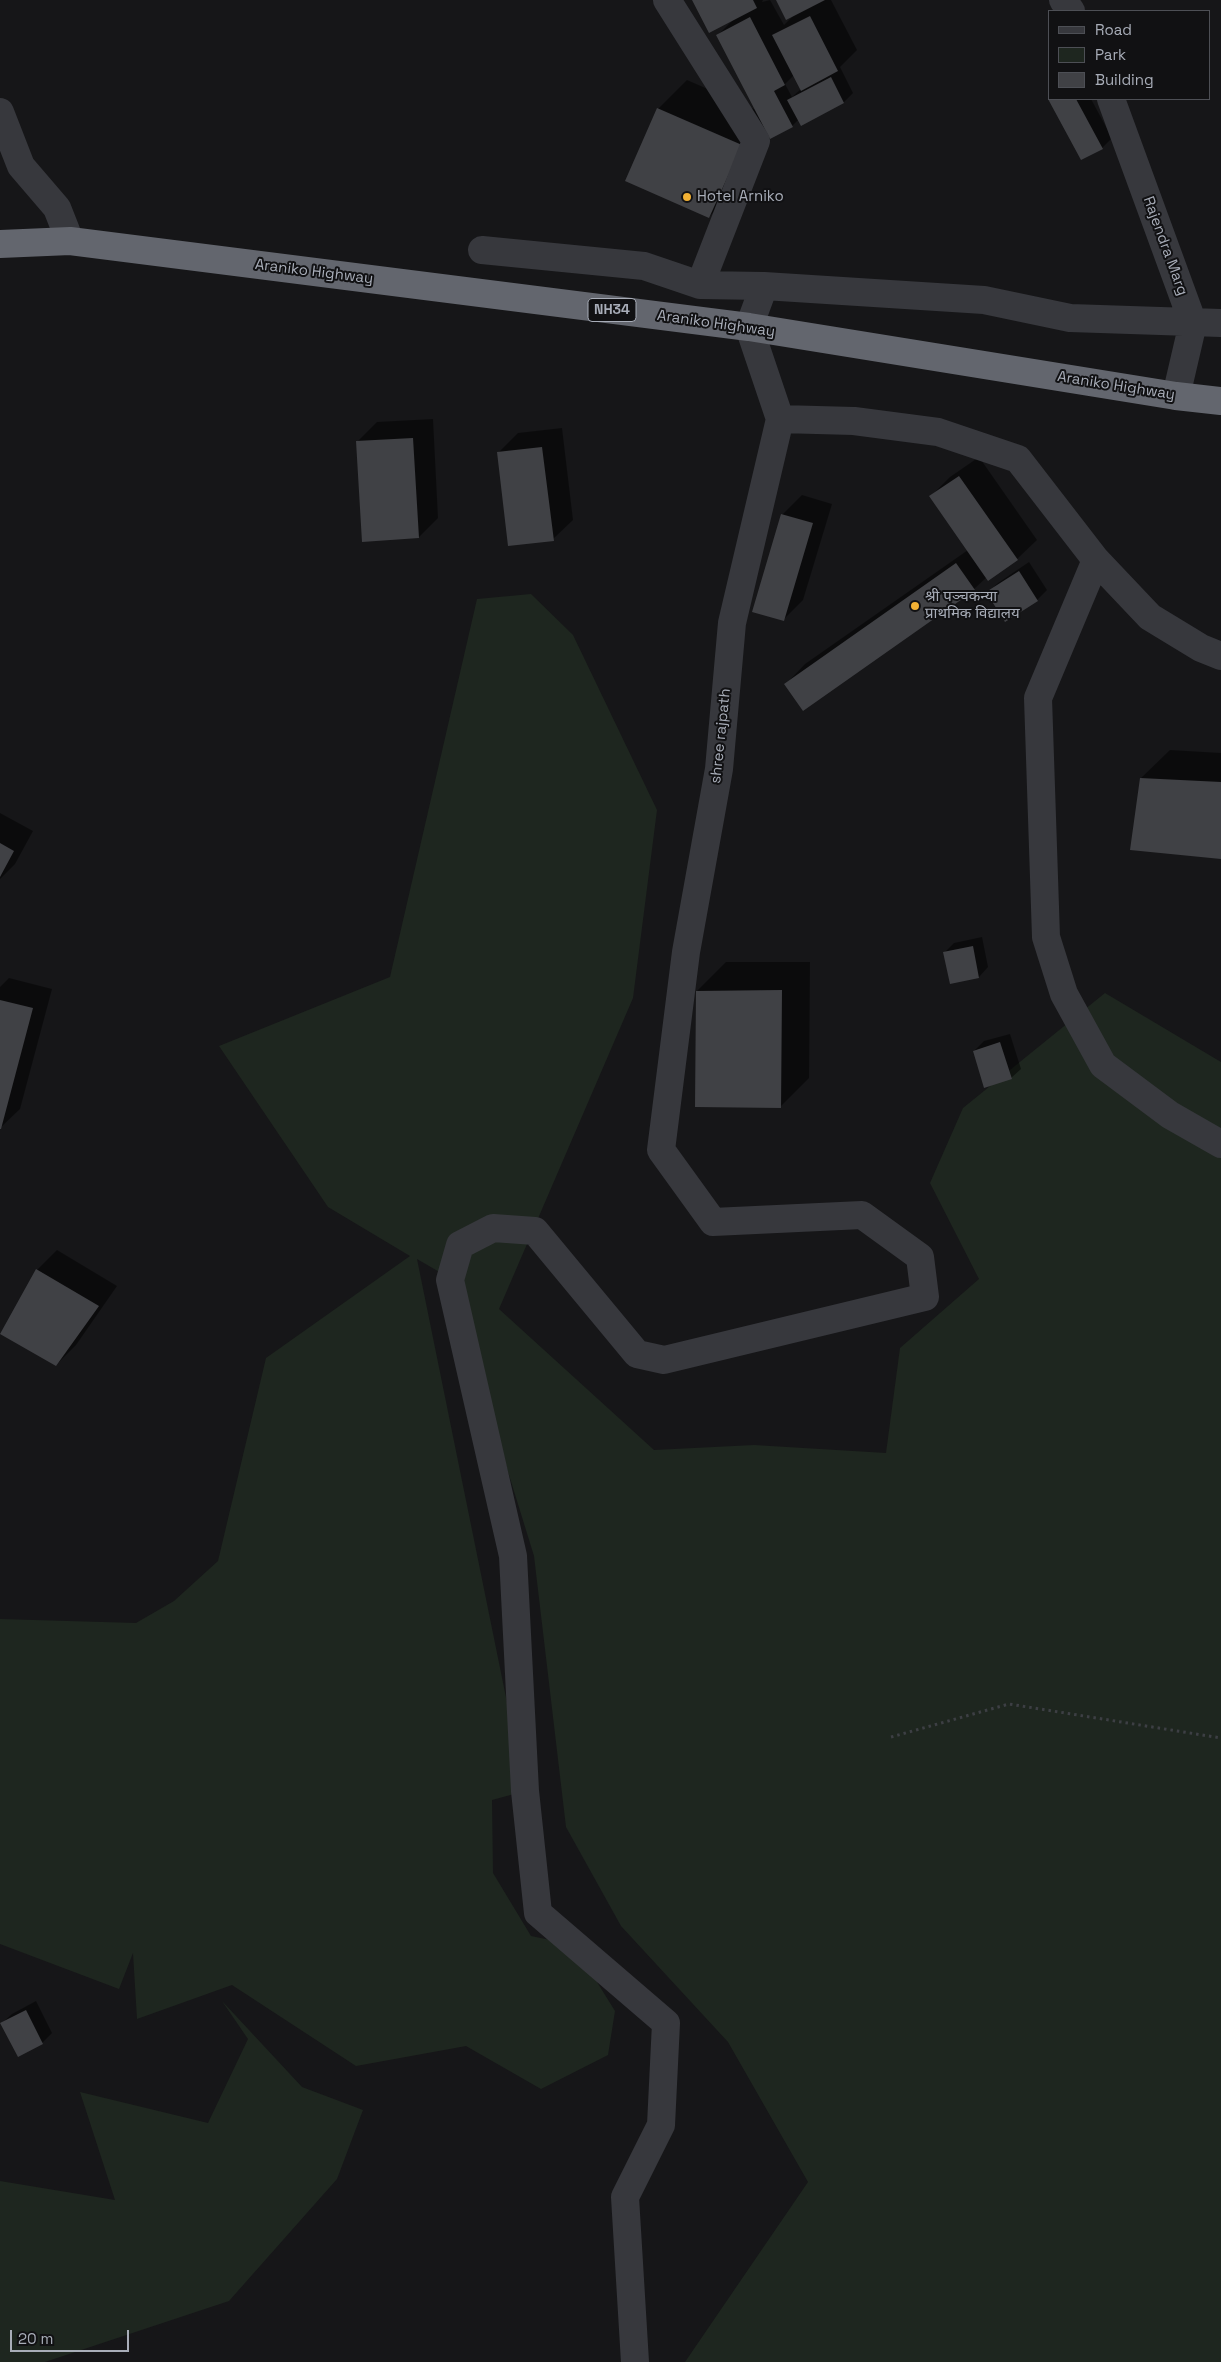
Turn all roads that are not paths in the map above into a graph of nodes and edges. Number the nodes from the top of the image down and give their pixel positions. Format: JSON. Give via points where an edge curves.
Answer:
{"nodes":[{"id":1,"x":667,"y":0,"type":"edge"},
{"id":2,"x":1111,"y":100,"type":"edge"},
{"id":3,"x":0,"y":112,"type":"edge"},
{"id":4,"x":70,"y":241,"type":"junction"},
{"id":5,"x":0,"y":244,"type":"edge"},
{"id":6,"x":482,"y":250,"type":"dead end"},
{"id":7,"x":700,"y":285,"type":"junction"},
{"id":8,"x":764,"y":286,"type":"junction"},
{"id":9,"x":1193,"y":323,"type":"junction"},
{"id":10,"x":1221,"y":323,"type":"edge"},
{"id":11,"x":749,"y":327,"type":"junction"},
{"id":12,"x":1176,"y":396,"type":"junction"},
{"id":13,"x":1221,"y":401,"type":"edge"},
{"id":14,"x":780,"y":418,"type":"junction"},
{"id":15,"x":1096,"y":560,"type":"junction"},
{"id":16,"x":1221,"y":656,"type":"edge"},
{"id":17,"x":1221,"y":1144,"type":"edge"},
{"id":18,"x":634,"y":2362,"type":"edge"}],
"edges":[{"from":1,"to":7,"type":"street","via":[[756,141]]},
{"from":2,"to":9,"type":"street","name":"Rajendra Marg"},
{"from":3,"to":4,"type":"street","via":[[21,166],[57,208]]},
{"from":4,"to":5,"type":"highway","name":"Araniko Highway","number":"NH34"},
{"from":4,"to":11,"type":"highway","name":"Araniko Highway","number":"NH34"},
{"from":6,"to":7,"type":"street","via":[[644,266]]},
{"from":7,"to":8,"type":"street"},
{"from":8,"to":9,"type":"street","via":[[984,300],[1070,318]]},
{"from":8,"to":11,"type":"street"},
{"from":9,"to":10,"type":"street"},
{"from":9,"to":12,"type":"street"},
{"from":11,"to":12,"type":"highway","name":"Araniko Highway","number":"NH34"},
{"from":11,"to":14,"type":"street"},
{"from":12,"to":13,"type":"highway","name":"Araniko Highway","number":"NH34"},
{"from":14,"to":15,"type":"street","via":[[854,421],[938,432],[1018,459]]},
{"from":14,"to":18,"type":"street","name":"shree rajpath","via":[[732,623],[719,770],[686,952],[661,1150],[713,1222],[862,1215],[920,1257],[925,1297],[664,1360],[637,1354],[535,1230],[493,1228],[460,1245],[450,1280],[513,1556],[525,1791],[538,1913],[666,2022],[661,2125],[625,2197]]},
{"from":15,"to":16,"type":"street","via":[[1150,617],[1201,648]]},
{"from":15,"to":17,"type":"street","via":[[1038,698],[1046,937],[1064,994],[1103,1065],[1170,1115]]}]}
